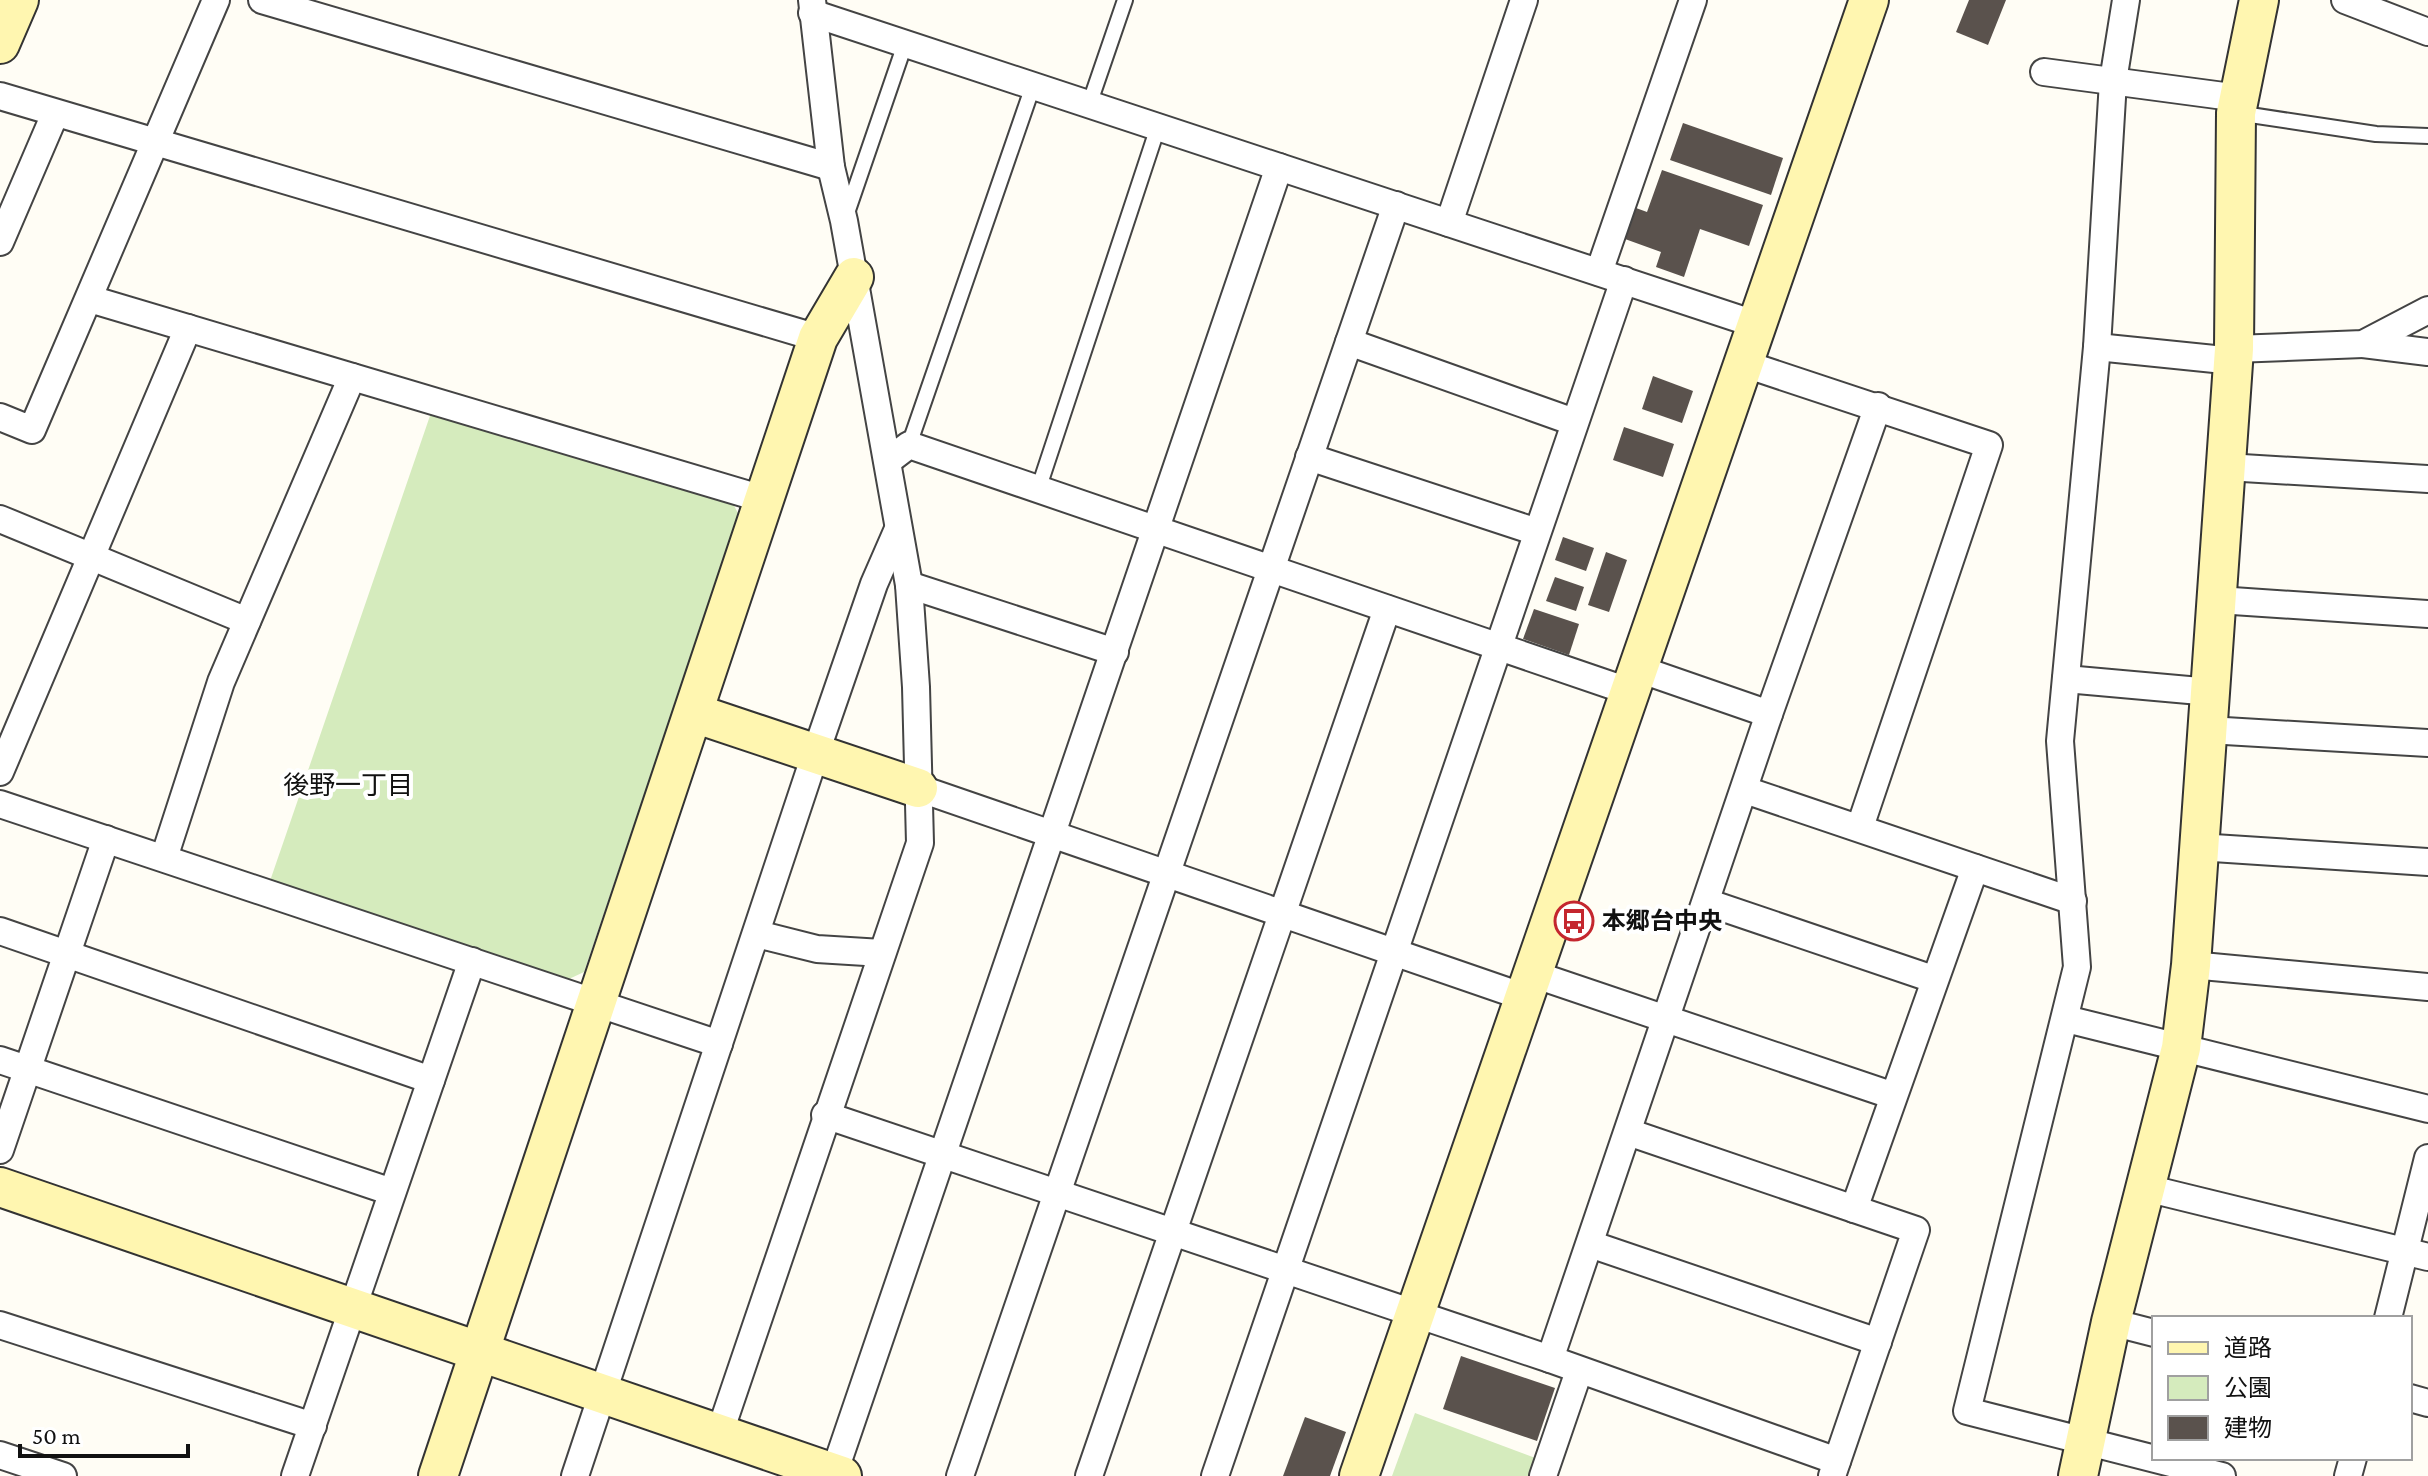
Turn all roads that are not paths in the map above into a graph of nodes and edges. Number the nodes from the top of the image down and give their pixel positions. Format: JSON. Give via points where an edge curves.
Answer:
{"nodes":[{"id":1,"x":19,"y":0,"type":"edge"},
{"id":2,"x":216,"y":0,"type":"edge"},
{"id":3,"x":262,"y":0,"type":"edge"},
{"id":4,"x":1125,"y":0,"type":"edge"},
{"id":5,"x":1524,"y":0,"type":"edge"},
{"id":6,"x":1693,"y":0,"type":"edge"},
{"id":7,"x":1869,"y":0,"type":"edge"},
{"id":8,"x":2126,"y":0,"type":"edge"},
{"id":9,"x":2259,"y":0,"type":"edge"},
{"id":10,"x":2345,"y":0,"type":"edge"},
{"id":11,"x":812,"y":7,"type":"edge"},
{"id":12,"x":2428,"y":32,"type":"edge"},
{"id":13,"x":0,"y":44,"type":"edge"},
{"id":14,"x":905,"y":44,"type":"junction"},
{"id":15,"x":2044,"y":72,"type":"dead end"},
{"id":16,"x":2113,"y":81,"type":"junction"},
{"id":17,"x":1033,"y":86,"type":"junction"},
{"id":18,"x":0,"y":96,"type":"edge"},
{"id":19,"x":1089,"y":105,"type":"junction"},
{"id":20,"x":2237,"y":105,"type":"junction"},
{"id":21,"x":55,"y":114,"type":"junction"},
{"id":22,"x":1158,"y":127,"type":"junction"},
{"id":23,"x":2428,"y":136,"type":"edge"},
{"id":24,"x":158,"y":142,"type":"junction"},
{"id":25,"x":831,"y":167,"type":"junction"},
{"id":26,"x":1279,"y":167,"type":"junction"},
{"id":27,"x":1396,"y":205,"type":"junction"},
{"id":28,"x":844,"y":221,"type":"junction"},
{"id":29,"x":1449,"y":223,"type":"junction"},
{"id":30,"x":0,"y":242,"type":"edge"},
{"id":31,"x":1599,"y":272,"type":"junction"},
{"id":32,"x":854,"y":277,"type":"junction"},
{"id":33,"x":1624,"y":280,"type":"junction"},
{"id":34,"x":90,"y":299,"type":"junction"},
{"id":35,"x":2428,"y":310,"type":"edge"},
{"id":36,"x":1758,"y":325,"type":"junction"},
{"id":37,"x":188,"y":328,"type":"junction"},
{"id":38,"x":818,"y":338,"type":"junction"},
{"id":39,"x":1349,"y":342,"type":"junction"},
{"id":40,"x":2363,"y":344,"type":"junction"},
{"id":41,"x":2097,"y":347,"type":"junction"},
{"id":42,"x":2428,"y":352,"type":"edge"},
{"id":43,"x":2234,"y":355,"type":"junction"},
{"id":44,"x":1745,"y":364,"type":"junction"},
{"id":45,"x":352,"y":377,"type":"junction"},
{"id":46,"x":1878,"y":406,"type":"junction"},
{"id":47,"x":0,"y":417,"type":"edge"},
{"id":48,"x":1574,"y":422,"type":"junction"},
{"id":49,"x":909,"y":445,"type":"junction"},
{"id":50,"x":1309,"y":457,"type":"junction"},
{"id":51,"x":888,"y":461,"type":"junction"},
{"id":52,"x":2226,"y":467,"type":"junction"},
{"id":53,"x":2428,"y":479,"type":"edge"},
{"id":54,"x":1038,"y":490,"type":"junction"},
{"id":55,"x":763,"y":499,"type":"junction"},
{"id":56,"x":0,"y":519,"type":"edge"},
{"id":57,"x":898,"y":529,"type":"junction"},
{"id":58,"x":1155,"y":531,"type":"junction"},
{"id":59,"x":1537,"y":532,"type":"junction"},
{"id":60,"x":92,"y":556,"type":"junction"},
{"id":61,"x":1271,"y":569,"type":"junction"},
{"id":62,"x":909,"y":585,"type":"junction"},
{"id":63,"x":2218,"y":600,"type":"junction"},
{"id":64,"x":1387,"y":609,"type":"junction"},
{"id":65,"x":2428,"y":614,"type":"edge"},
{"id":66,"x":247,"y":621,"type":"junction"},
{"id":67,"x":1498,"y":649,"type":"junction"},
{"id":68,"x":1115,"y":652,"type":"junction"},
{"id":69,"x":2066,"y":679,"type":"junction"},
{"id":70,"x":1635,"y":680,"type":"junction"},
{"id":71,"x":2211,"y":692,"type":"junction"},
{"id":72,"x":694,"y":713,"type":"junction"},
{"id":73,"x":1769,"y":714,"type":"junction"},
{"id":74,"x":2208,"y":730,"type":"junction"},
{"id":75,"x":2428,"y":743,"type":"edge"},
{"id":76,"x":815,"y":755,"type":"junction"},
{"id":77,"x":0,"y":772,"type":"edge"},
{"id":78,"x":918,"y":788,"type":"junction"},
{"id":79,"x":1745,"y":790,"type":"junction"},
{"id":80,"x":0,"y":804,"type":"edge"},
{"id":81,"x":1860,"y":827,"type":"junction"},
{"id":82,"x":1054,"y":835,"type":"junction"},
{"id":83,"x":106,"y":839,"type":"junction"},
{"id":84,"x":2198,"y":847,"type":"junction"},
{"id":85,"x":164,"y":858,"type":"junction"},
{"id":86,"x":2428,"y":862,"type":"edge"},
{"id":87,"x":1975,"y":868,"type":"junction"},
{"id":88,"x":1166,"y":875,"type":"junction"},
{"id":89,"x":2073,"y":901,"type":"junction"},
{"id":90,"x":1706,"y":902,"type":"junction"},
{"id":91,"x":1282,"y":914,"type":"junction"},
{"id":92,"x":0,"y":931,"type":"edge"},
{"id":93,"x":757,"y":934,"type":"junction"},
{"id":94,"x":1394,"y":952,"type":"junction"},
{"id":95,"x":882,"y":953,"type":"junction"},
{"id":96,"x":67,"y":954,"type":"junction"},
{"id":97,"x":472,"y":961,"type":"junction"},
{"id":98,"x":2191,"y":965,"type":"junction"},
{"id":99,"x":1933,"y":979,"type":"junction"},
{"id":100,"x":1528,"y":986,"type":"junction"},
{"id":101,"x":2428,"y":987,"type":"edge"},
{"id":102,"x":598,"y":1003,"type":"junction"},
{"id":103,"x":1665,"y":1018,"type":"junction"},
{"id":104,"x":2066,"y":1019,"type":"junction"},
{"id":105,"x":719,"y":1044,"type":"junction"},
{"id":106,"x":2181,"y":1048,"type":"junction"},
{"id":107,"x":0,"y":1060,"type":"edge"},
{"id":108,"x":28,"y":1069,"type":"junction"},
{"id":109,"x":431,"y":1080,"type":"junction"},
{"id":110,"x":1891,"y":1095,"type":"junction"},
{"id":111,"x":2428,"y":1109,"type":"edge"},
{"id":112,"x":825,"y":1115,"type":"junction"},
{"id":113,"x":1628,"y":1132,"type":"junction"},
{"id":114,"x":0,"y":1150,"type":"edge"},
{"id":115,"x":942,"y":1154,"type":"junction"},
{"id":116,"x":2428,"y":1158,"type":"edge"},
{"id":117,"x":0,"y":1187,"type":"edge"},
{"id":118,"x":2146,"y":1188,"type":"junction"},
{"id":119,"x":392,"y":1192,"type":"junction"},
{"id":120,"x":1056,"y":1194,"type":"junction"},
{"id":121,"x":1854,"y":1209,"type":"junction"},
{"id":122,"x":1173,"y":1233,"type":"junction"},
{"id":123,"x":1590,"y":1244,"type":"junction"},
{"id":124,"x":2417,"y":1255,"type":"edge"},
{"id":125,"x":1286,"y":1271,"type":"junction"},
{"id":126,"x":353,"y":1306,"type":"junction"},
{"id":127,"x":1415,"y":1315,"type":"junction"},
{"id":128,"x":2389,"y":1316,"type":"edge"},
{"id":129,"x":2111,"y":1322,"type":"junction"},
{"id":130,"x":0,"y":1325,"type":"edge"},
{"id":131,"x":2152,"y":1332,"type":"edge"},
{"id":132,"x":1878,"y":1342,"type":"junction"},
{"id":133,"x":481,"y":1349,"type":"junction"},
{"id":134,"x":1550,"y":1359,"type":"junction"},
{"id":135,"x":1579,"y":1371,"type":"junction"},
{"id":136,"x":602,"y":1393,"type":"junction"},
{"id":137,"x":313,"y":1426,"type":"junction"},
{"id":138,"x":720,"y":1432,"type":"junction"},
{"id":139,"x":0,"y":1455,"type":"edge"},
{"id":140,"x":2081,"y":1460,"type":"edge"},
{"id":141,"x":1834,"y":1468,"type":"edge"},
{"id":142,"x":838,"y":1474,"type":"edge"},
{"id":143,"x":63,"y":1476,"type":"edge"},
{"id":144,"x":295,"y":1476,"type":"edge"},
{"id":145,"x":438,"y":1476,"type":"edge"},
{"id":146,"x":575,"y":1476,"type":"edge"},
{"id":147,"x":960,"y":1476,"type":"edge"},
{"id":148,"x":1089,"y":1476,"type":"edge"},
{"id":149,"x":1215,"y":1476,"type":"edge"},
{"id":150,"x":1359,"y":1476,"type":"edge"},
{"id":151,"x":1543,"y":1476,"type":"edge"},
{"id":152,"x":2222,"y":1476,"type":"edge"}],
"edges":[{"from":1,"to":13,"type":"street"},
{"from":2,"to":24,"type":"street"},
{"from":3,"to":25,"type":"street"},
{"from":4,"to":19,"type":"lane"},
{"from":5,"to":29,"type":"street"},
{"from":6,"to":31,"type":"street"},
{"from":7,"to":36,"type":"street"},
{"from":8,"to":16,"type":"street"},
{"from":9,"to":20,"type":"street"},
{"from":10,"to":12,"type":"street"},
{"from":11,"to":14,"type":"street"},
{"from":11,"to":25,"type":"street"},
{"from":14,"to":17,"type":"street"},
{"from":14,"to":28,"type":"lane"},
{"from":15,"to":16,"type":"street"},
{"from":16,"to":20,"type":"street"},
{"from":16,"to":41,"type":"street"},
{"from":17,"to":19,"type":"street"},
{"from":17,"to":49,"type":"lane"},
{"from":18,"to":21,"type":"street"},
{"from":19,"to":22,"type":"street"},
{"from":20,"to":23,"type":"lane","via":[[2376,134]]},
{"from":20,"to":43,"type":"street"},
{"from":21,"to":24,"type":"street"},
{"from":21,"to":30,"type":"street"},
{"from":22,"to":26,"type":"street"},
{"from":22,"to":54,"type":"lane"},
{"from":24,"to":34,"type":"street"},
{"from":24,"to":38,"type":"street"},
{"from":25,"to":28,"type":"street"},
{"from":26,"to":27,"type":"street"},
{"from":26,"to":58,"type":"street"},
{"from":27,"to":29,"type":"street"},
{"from":27,"to":39,"type":"street"},
{"from":28,"to":32,"type":"street"},
{"from":29,"to":31,"type":"street"},
{"from":31,"to":33,"type":"street"},
{"from":32,"to":38,"type":"street"},
{"from":32,"to":51,"type":"street"},
{"from":33,"to":36,"type":"street"},
{"from":33,"to":48,"type":"street"},
{"from":34,"to":37,"type":"street"},
{"from":34,"to":47,"type":"street","via":[[32,430]]},
{"from":35,"to":40,"type":"street"},
{"from":36,"to":44,"type":"street"},
{"from":37,"to":45,"type":"street"},
{"from":37,"to":60,"type":"street"},
{"from":38,"to":55,"type":"street"},
{"from":39,"to":48,"type":"street"},
{"from":39,"to":50,"type":"street"},
{"from":40,"to":42,"type":"street"},
{"from":40,"to":43,"type":"street"},
{"from":41,"to":43,"type":"street"},
{"from":41,"to":69,"type":"street"},
{"from":43,"to":52,"type":"street"},
{"from":44,"to":46,"type":"street"},
{"from":44,"to":70,"type":"street"},
{"from":45,"to":55,"type":"street"},
{"from":45,"to":66,"type":"street"},
{"from":46,"to":73,"type":"street"},
{"from":46,"to":81,"type":"street","via":[[1989,445]]},
{"from":48,"to":59,"type":"street"},
{"from":49,"to":51,"type":"street"},
{"from":49,"to":54,"type":"street"},
{"from":50,"to":59,"type":"street"},
{"from":50,"to":61,"type":"street"},
{"from":51,"to":57,"type":"street"},
{"from":52,"to":53,"type":"street"},
{"from":52,"to":63,"type":"street"},
{"from":54,"to":58,"type":"street"},
{"from":55,"to":72,"type":"street"},
{"from":56,"to":60,"type":"street"},
{"from":57,"to":62,"type":"street"},
{"from":57,"to":76,"type":"street"},
{"from":58,"to":61,"type":"street"},
{"from":58,"to":68,"type":"street"},
{"from":59,"to":67,"type":"street"},
{"from":60,"to":66,"type":"street"},
{"from":60,"to":77,"type":"street"},
{"from":61,"to":64,"type":"street"},
{"from":61,"to":88,"type":"street"},
{"from":62,"to":68,"type":"street"},
{"from":62,"to":78,"type":"street"},
{"from":63,"to":65,"type":"street"},
{"from":63,"to":71,"type":"street"},
{"from":64,"to":67,"type":"street"},
{"from":64,"to":91,"type":"street"},
{"from":66,"to":85,"type":"street","via":[[221,682]]},
{"from":67,"to":70,"type":"street"},
{"from":67,"to":94,"type":"street"},
{"from":68,"to":82,"type":"street"},
{"from":69,"to":71,"type":"street"},
{"from":69,"to":89,"type":"street","via":[[2060,741]]},
{"from":70,"to":73,"type":"street"},
{"from":70,"to":100,"type":"street"},
{"from":71,"to":74,"type":"street"},
{"from":72,"to":76,"type":"street"},
{"from":72,"to":102,"type":"street"},
{"from":73,"to":79,"type":"street"},
{"from":74,"to":75,"type":"street"},
{"from":74,"to":84,"type":"street"},
{"from":76,"to":78,"type":"street"},
{"from":76,"to":93,"type":"street"},
{"from":78,"to":82,"type":"street"},
{"from":78,"to":95,"type":"street","via":[[920,843]]},
{"from":79,"to":81,"type":"street"},
{"from":79,"to":90,"type":"street"},
{"from":80,"to":83,"type":"street"},
{"from":81,"to":87,"type":"street"},
{"from":82,"to":88,"type":"street"},
{"from":82,"to":115,"type":"street"},
{"from":83,"to":85,"type":"street"},
{"from":83,"to":96,"type":"street"},
{"from":84,"to":86,"type":"street"},
{"from":84,"to":98,"type":"street"},
{"from":85,"to":97,"type":"street"},
{"from":87,"to":89,"type":"street"},
{"from":87,"to":99,"type":"street"},
{"from":88,"to":91,"type":"street"},
{"from":88,"to":120,"type":"street"},
{"from":89,"to":104,"type":"street","via":[[2077,967]]},
{"from":90,"to":99,"type":"street"},
{"from":90,"to":103,"type":"street"},
{"from":91,"to":94,"type":"street"},
{"from":91,"to":122,"type":"street"},
{"from":92,"to":96,"type":"street"},
{"from":93,"to":95,"type":"street","via":[[817,949]]},
{"from":93,"to":105,"type":"street"},
{"from":94,"to":100,"type":"street"},
{"from":94,"to":125,"type":"street"},
{"from":95,"to":112,"type":"street"},
{"from":96,"to":108,"type":"street"},
{"from":96,"to":109,"type":"street"},
{"from":97,"to":102,"type":"street"},
{"from":97,"to":109,"type":"street"},
{"from":98,"to":101,"type":"street"},
{"from":98,"to":106,"type":"street"},
{"from":99,"to":110,"type":"street"},
{"from":100,"to":103,"type":"street"},
{"from":100,"to":127,"type":"street"},
{"from":102,"to":105,"type":"street"},
{"from":102,"to":133,"type":"street"},
{"from":103,"to":110,"type":"street"},
{"from":103,"to":113,"type":"street"},
{"from":104,"to":106,"type":"street"},
{"from":104,"to":140,"type":"street","via":[[1967,1411]]},
{"from":105,"to":136,"type":"street"},
{"from":106,"to":111,"type":"street"},
{"from":106,"to":118,"type":"street"},
{"from":107,"to":108,"type":"street"},
{"from":108,"to":114,"type":"street"},
{"from":108,"to":119,"type":"street"},
{"from":109,"to":119,"type":"street"},
{"from":110,"to":121,"type":"street"},
{"from":112,"to":115,"type":"street"},
{"from":112,"to":138,"type":"street"},
{"from":113,"to":121,"type":"street"},
{"from":113,"to":123,"type":"street"},
{"from":115,"to":120,"type":"street"},
{"from":115,"to":142,"type":"street"},
{"from":116,"to":124,"type":"street"},
{"from":117,"to":126,"type":"street"},
{"from":118,"to":124,"type":"street"},
{"from":118,"to":129,"type":"street"},
{"from":119,"to":126,"type":"street"},
{"from":120,"to":122,"type":"street"},
{"from":120,"to":147,"type":"street"},
{"from":121,"to":132,"type":"street","via":[[1916,1230]]},
{"from":122,"to":125,"type":"street"},
{"from":122,"to":148,"type":"street"},
{"from":123,"to":132,"type":"street"},
{"from":123,"to":134,"type":"street"},
{"from":124,"to":128,"type":"street"},
{"from":125,"to":127,"type":"street"},
{"from":125,"to":149,"type":"street"},
{"from":126,"to":133,"type":"street"},
{"from":126,"to":137,"type":"street"},
{"from":127,"to":134,"type":"street"},
{"from":127,"to":150,"type":"street"},
{"from":129,"to":131,"type":"street"},
{"from":129,"to":140,"type":"street"},
{"from":130,"to":137,"type":"street"},
{"from":132,"to":141,"type":"street"},
{"from":133,"to":136,"type":"street"},
{"from":133,"to":145,"type":"street"},
{"from":134,"to":135,"type":"street"},
{"from":135,"to":141,"type":"street"},
{"from":135,"to":151,"type":"street"},
{"from":136,"to":138,"type":"street"},
{"from":136,"to":146,"type":"street"},
{"from":137,"to":144,"type":"street"},
{"from":138,"to":142,"type":"street"},
{"from":139,"to":143,"type":"street"},
{"from":140,"to":152,"type":"street"}]}
